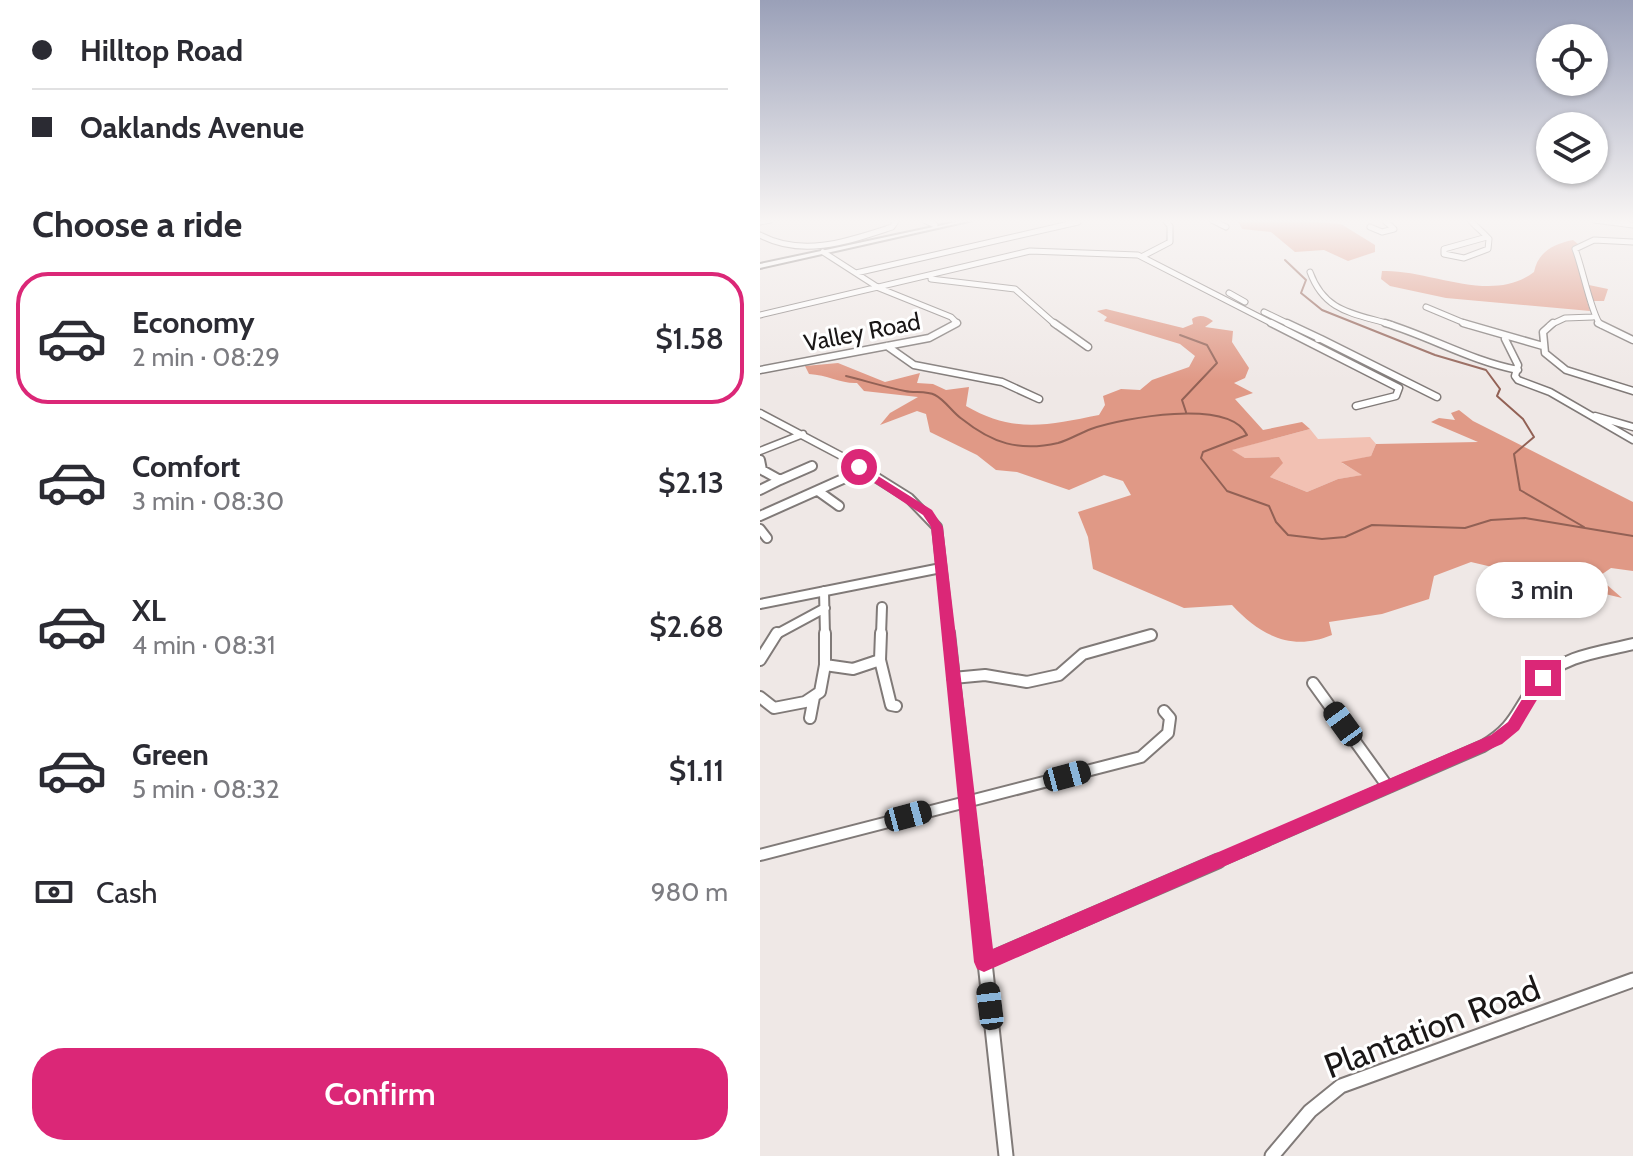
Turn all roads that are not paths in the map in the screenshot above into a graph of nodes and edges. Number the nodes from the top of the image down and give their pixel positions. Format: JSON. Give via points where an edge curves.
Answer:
{"nodes":[{"id":1,"x":857,"y":274,"type":"edge"},
{"id":2,"x":939,"y":274,"type":"edge"},
{"id":3,"x":1177,"y":274,"type":"edge"},
{"id":4,"x":1311,"y":274,"type":"edge"},
{"id":5,"x":1586,"y":274,"type":"edge"},
{"id":6,"x":922,"y":278,"type":"junction"},
{"id":7,"x":879,"y":288,"type":"junction"},
{"id":8,"x":1229,"y":293,"type":"dead end"},
{"id":9,"x":1426,"y":307,"type":"dead end"},
{"id":10,"x":760,"y":315,"type":"edge"},
{"id":11,"x":1593,"y":317,"type":"junction"},
{"id":12,"x":1321,"y":339,"type":"junction"},
{"id":13,"x":1505,"y":339,"type":"junction"},
{"id":14,"x":1633,"y":340,"type":"edge"},
{"id":15,"x":1309,"y":342,"type":"junction"},
{"id":16,"x":887,"y":346,"type":"junction"},
{"id":17,"x":1543,"y":346,"type":"junction"},
{"id":18,"x":1088,"y":347,"type":"dead end"},
{"id":19,"x":760,"y":370,"type":"edge"},
{"id":20,"x":1518,"y":370,"type":"junction"},
{"id":21,"x":1633,"y":391,"type":"edge"},
{"id":22,"x":1437,"y":397,"type":"dead end"},
{"id":23,"x":1039,"y":399,"type":"dead end"},
{"id":24,"x":1356,"y":406,"type":"dead end"},
{"id":25,"x":1583,"y":412,"type":"junction"},
{"id":26,"x":760,"y":413,"type":"edge"},
{"id":27,"x":1633,"y":427,"type":"edge"},
{"id":28,"x":803,"y":434,"type":"junction"},
{"id":29,"x":1633,"y":440,"type":"edge"},
{"id":30,"x":760,"y":451,"type":"edge"},
{"id":31,"x":760,"y":460,"type":"edge"},
{"id":32,"x":812,"y":466,"type":"dead end"},
{"id":33,"x":863,"y":470,"type":"junction"},
{"id":34,"x":780,"y":480,"type":"junction"},
{"id":35,"x":760,"y":490,"type":"edge"},
{"id":36,"x":818,"y":491,"type":"junction"},
{"id":37,"x":839,"y":506,"type":"dead end"},
{"id":38,"x":760,"y":516,"type":"edge"},
{"id":39,"x":760,"y":529,"type":"edge"},
{"id":40,"x":767,"y":538,"type":"dead end"},
{"id":41,"x":941,"y":568,"type":"junction"},
{"id":42,"x":824,"y":591,"type":"junction"},
{"id":43,"x":760,"y":604,"type":"edge"},
{"id":44,"x":882,"y":607,"type":"dead end"},
{"id":45,"x":825,"y":608,"type":"junction"},
{"id":46,"x":1151,"y":635,"type":"dead end"},
{"id":47,"x":1633,"y":644,"type":"edge"},
{"id":48,"x":760,"y":660,"type":"edge"},
{"id":49,"x":880,"y":660,"type":"junction"},
{"id":50,"x":825,"y":665,"type":"junction"},
{"id":51,"x":953,"y":678,"type":"junction"},
{"id":52,"x":1313,"y":683,"type":"dead end"},
{"id":53,"x":760,"y":697,"type":"edge"},
{"id":54,"x":814,"y":697,"type":"junction"},
{"id":55,"x":896,"y":706,"type":"dead end"},
{"id":56,"x":1164,"y":711,"type":"dead end"},
{"id":57,"x":810,"y":718,"type":"dead end"},
{"id":58,"x":1388,"y":787,"type":"junction"},
{"id":59,"x":967,"y":801,"type":"junction"},
{"id":60,"x":760,"y":855,"type":"edge"},
{"id":61,"x":984,"y":962,"type":"junction"},
{"id":62,"x":1633,"y":980,"type":"edge"},
{"id":63,"x":1006,"y":1156,"type":"edge"},
{"id":64,"x":1272,"y":1156,"type":"edge"}],
"edges":[{"from":1,"to":7,"type":"street","name":"Valley Road"},
{"from":2,"to":6,"type":"street"},
{"from":3,"to":15,"type":"street"},
{"from":4,"to":20,"type":"street","via":[[1317,291],[1332,306],[1417,333],[1482,363]]},
{"from":5,"to":11,"type":"street"},
{"from":6,"to":7,"type":"street"},
{"from":6,"to":18,"type":"street","via":[[1015,289],[1066,335]]},
{"from":7,"to":10,"type":"street"},
{"from":7,"to":16,"type":"street","name":"Valley Road","via":[[957,322],[934,337]]},
{"from":8,"to":12,"type":"street"},
{"from":9,"to":13,"type":"street","via":[[1495,330]]},
{"from":11,"to":14,"type":"street","via":[[1605,329]]},
{"from":11,"to":17,"type":"street","via":[[1555,322],[1543,331]]},
{"from":12,"to":15,"type":"street"},
{"from":12,"to":22,"type":"street"},
{"from":13,"to":17,"type":"street"},
{"from":13,"to":20,"type":"street"},
{"from":15,"to":24,"type":"street","via":[[1399,388],[1396,396]]},
{"from":16,"to":19,"type":"street","name":"Valley Road"},
{"from":16,"to":23,"type":"street","via":[[914,365],[1002,382]]},
{"from":17,"to":21,"type":"street","via":[[1563,369]]},
{"from":20,"to":25,"type":"street","via":[[1518,380]]},
{"from":25,"to":27,"type":"street"},
{"from":25,"to":29,"type":"street"},
{"from":26,"to":28,"type":"street"},
{"from":28,"to":30,"type":"street"},
{"from":28,"to":33,"type":"street"},
{"from":31,"to":34,"type":"street","via":[[762,470]]},
{"from":32,"to":34,"type":"street"},
{"from":33,"to":36,"type":"street"},
{"from":33,"to":41,"type":"street","via":[[931,516]]},
{"from":34,"to":35,"type":"street"},
{"from":36,"to":37,"type":"street"},
{"from":36,"to":38,"type":"street"},
{"from":39,"to":40,"type":"street"},
{"from":41,"to":42,"type":"street"},
{"from":41,"to":51,"type":"street"},
{"from":42,"to":43,"type":"street"},
{"from":42,"to":45,"type":"street"},
{"from":44,"to":49,"type":"street"},
{"from":45,"to":48,"type":"street","via":[[767,639]]},
{"from":45,"to":50,"type":"street"},
{"from":46,"to":51,"type":"street","via":[[1083,654],[1059,675],[1027,682],[985,675]]},
{"from":47,"to":58,"type":"street","via":[[1556,667],[1534,689],[1506,734]]},
{"from":49,"to":50,"type":"street","via":[[853,669]]},
{"from":49,"to":55,"type":"street","via":[[891,705]]},
{"from":50,"to":54,"type":"street","via":[[820,692]]},
{"from":51,"to":59,"type":"street"},
{"from":52,"to":58,"type":"street"},
{"from":53,"to":54,"type":"street","via":[[774,708]]},
{"from":54,"to":57,"type":"street"},
{"from":56,"to":59,"type":"street","via":[[1170,718],[1168,733],[1141,757]]},
{"from":58,"to":61,"type":"street"},
{"from":59,"to":60,"type":"street"},
{"from":59,"to":61,"type":"street"},
{"from":61,"to":63,"type":"street"},
{"from":62,"to":64,"type":"street","name":"Plantation Road","via":[[1341,1086],[1310,1111]]}]}
